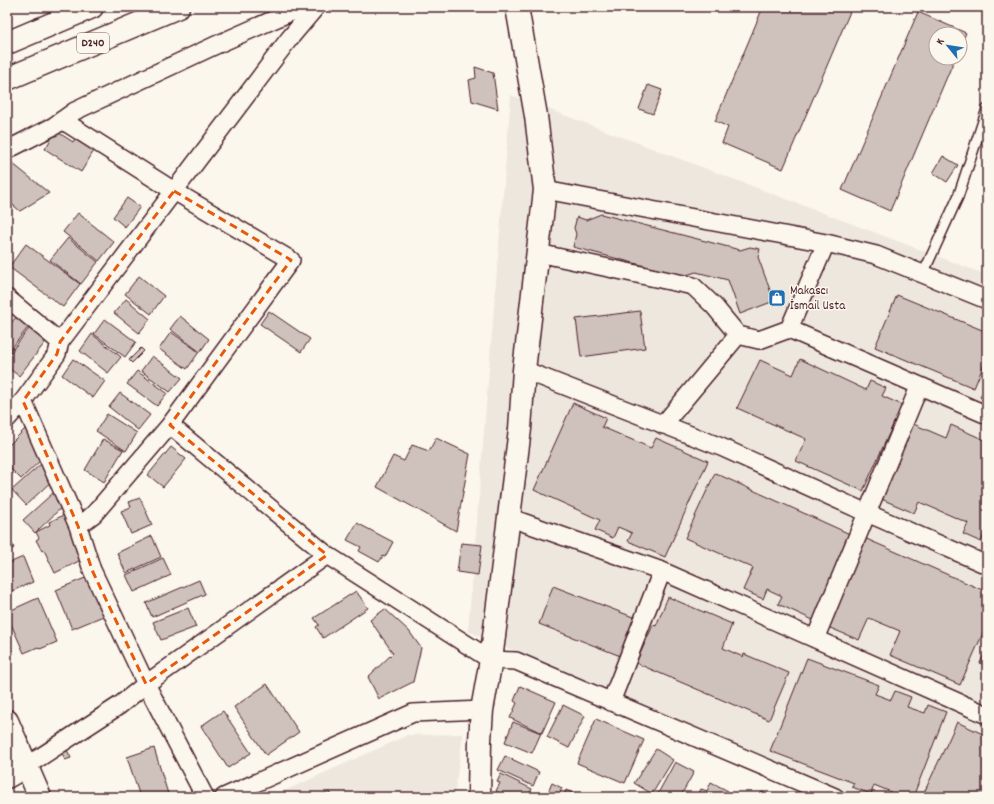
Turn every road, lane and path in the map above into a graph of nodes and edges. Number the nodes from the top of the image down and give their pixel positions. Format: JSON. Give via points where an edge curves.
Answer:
{"nodes":[{"id":1,"x":92,"y":7,"type":"edge"},
{"id":2,"x":178,"y":7,"type":"edge"},
{"id":3,"x":302,"y":7,"type":"edge"},
{"id":4,"x":316,"y":7,"type":"edge"},
{"id":5,"x":516,"y":7,"type":"edge"},
{"id":6,"x":7,"y":43,"type":"edge"},
{"id":7,"x":7,"y":79,"type":"edge"},
{"id":8,"x":987,"y":109,"type":"edge"},
{"id":9,"x":62,"y":120,"type":"junction"},
{"id":10,"x":7,"y":150,"type":"edge"},
{"id":11,"x":545,"y":190,"type":"junction"},
{"id":12,"x":174,"y":191,"type":"junction"},
{"id":13,"x":826,"y":243,"type":"junction"},
{"id":14,"x":538,"y":253,"type":"junction"},
{"id":15,"x":923,"y":274,"type":"junction"},
{"id":16,"x":7,"y":298,"type":"edge"},
{"id":17,"x":987,"y":300,"type":"edge"},
{"id":18,"x":789,"y":330,"type":"junction"},
{"id":19,"x":738,"y":335,"type":"junction"},
{"id":20,"x":60,"y":342,"type":"junction"},
{"id":21,"x":524,"y":370,"type":"junction"},
{"id":22,"x":919,"y":387,"type":"junction"},
{"id":23,"x":23,"y":401,"type":"junction"},
{"id":24,"x":987,"y":415,"type":"edge"},
{"id":25,"x":7,"y":419,"type":"edge"},
{"id":26,"x":170,"y":425,"type":"junction"},
{"id":27,"x":663,"y":425,"type":"junction"},
{"id":28,"x":867,"y":513,"type":"junction"},
{"id":29,"x":508,"y":518,"type":"junction"},
{"id":30,"x":78,"y":526,"type":"junction"},
{"id":31,"x":327,"y":555,"type":"junction"},
{"id":32,"x":987,"y":565,"type":"edge"},
{"id":33,"x":662,"y":571,"type":"junction"},
{"id":34,"x":815,"y":638,"type":"junction"},
{"id":35,"x":492,"y":660,"type":"junction"},
{"id":36,"x":146,"y":684,"type":"junction"},
{"id":37,"x":611,"y":702,"type":"junction"},
{"id":38,"x":482,"y":710,"type":"junction"},
{"id":39,"x":987,"y":716,"type":"edge"},
{"id":40,"x":7,"y":721,"type":"edge"},
{"id":41,"x":28,"y":765,"type":"junction"},
{"id":42,"x":7,"y":777,"type":"edge"},
{"id":43,"x":40,"y":797,"type":"edge"},
{"id":44,"x":205,"y":797,"type":"edge"},
{"id":45,"x":224,"y":797,"type":"edge"},
{"id":46,"x":479,"y":797,"type":"edge"},
{"id":47,"x":835,"y":797,"type":"edge"}],
"edges":[{"from":1,"to":6,"type":"main road","number":"D240"},
{"from":2,"to":7,"type":"main road","number":"D240"},
{"from":3,"to":9,"type":"street","via":[[82,108]]},
{"from":4,"to":12,"type":"street","via":[[288,39]]},
{"from":5,"to":11,"type":"main road","via":[[536,116]]},
{"from":8,"to":15,"type":"lane","via":[[958,197]]},
{"from":9,"to":10,"type":"street"},
{"from":9,"to":12,"type":"street"},
{"from":11,"to":13,"type":"street"},
{"from":11,"to":14,"type":"main road"},
{"from":12,"to":20,"type":"street"},
{"from":12,"to":26,"type":"street","via":[[291,260]]},
{"from":13,"to":15,"type":"street","via":[[876,255]]},
{"from":13,"to":18,"type":"street"},
{"from":14,"to":19,"type":"street","via":[[693,286]]},
{"from":14,"to":21,"type":"main road"},
{"from":15,"to":17,"type":"street"},
{"from":16,"to":20,"type":"street"},
{"from":18,"to":19,"type":"street","via":[[759,340]]},
{"from":18,"to":22,"type":"street"},
{"from":19,"to":27,"type":"street"},
{"from":20,"to":23,"type":"street","via":[[57,354]]},
{"from":21,"to":27,"type":"street"},
{"from":21,"to":29,"type":"main road","via":[[520,429]]},
{"from":22,"to":24,"type":"street"},
{"from":22,"to":28,"type":"street"},
{"from":23,"to":25,"type":"street"},
{"from":23,"to":30,"type":"street"},
{"from":26,"to":30,"type":"street","via":[[94,514]]},
{"from":26,"to":31,"type":"street"},
{"from":27,"to":28,"type":"street","via":[[721,447]]},
{"from":28,"to":32,"type":"street"},
{"from":28,"to":34,"type":"street"},
{"from":29,"to":33,"type":"street"},
{"from":29,"to":35,"type":"main road"},
{"from":30,"to":36,"type":"street","via":[[92,570]]},
{"from":31,"to":35,"type":"street"},
{"from":31,"to":36,"type":"street"},
{"from":33,"to":34,"type":"street"},
{"from":33,"to":37,"type":"street"},
{"from":34,"to":39,"type":"street"},
{"from":35,"to":37,"type":"street","via":[[516,661]]},
{"from":35,"to":38,"type":"main road"},
{"from":36,"to":41,"type":"street","via":[[120,706]]},
{"from":36,"to":44,"type":"street"},
{"from":37,"to":47,"type":"street"},
{"from":38,"to":45,"type":"street","via":[[413,713]]},
{"from":38,"to":46,"type":"main road"},
{"from":40,"to":41,"type":"main road"},
{"from":41,"to":42,"type":"main road"},
{"from":41,"to":43,"type":"main road"}]}
